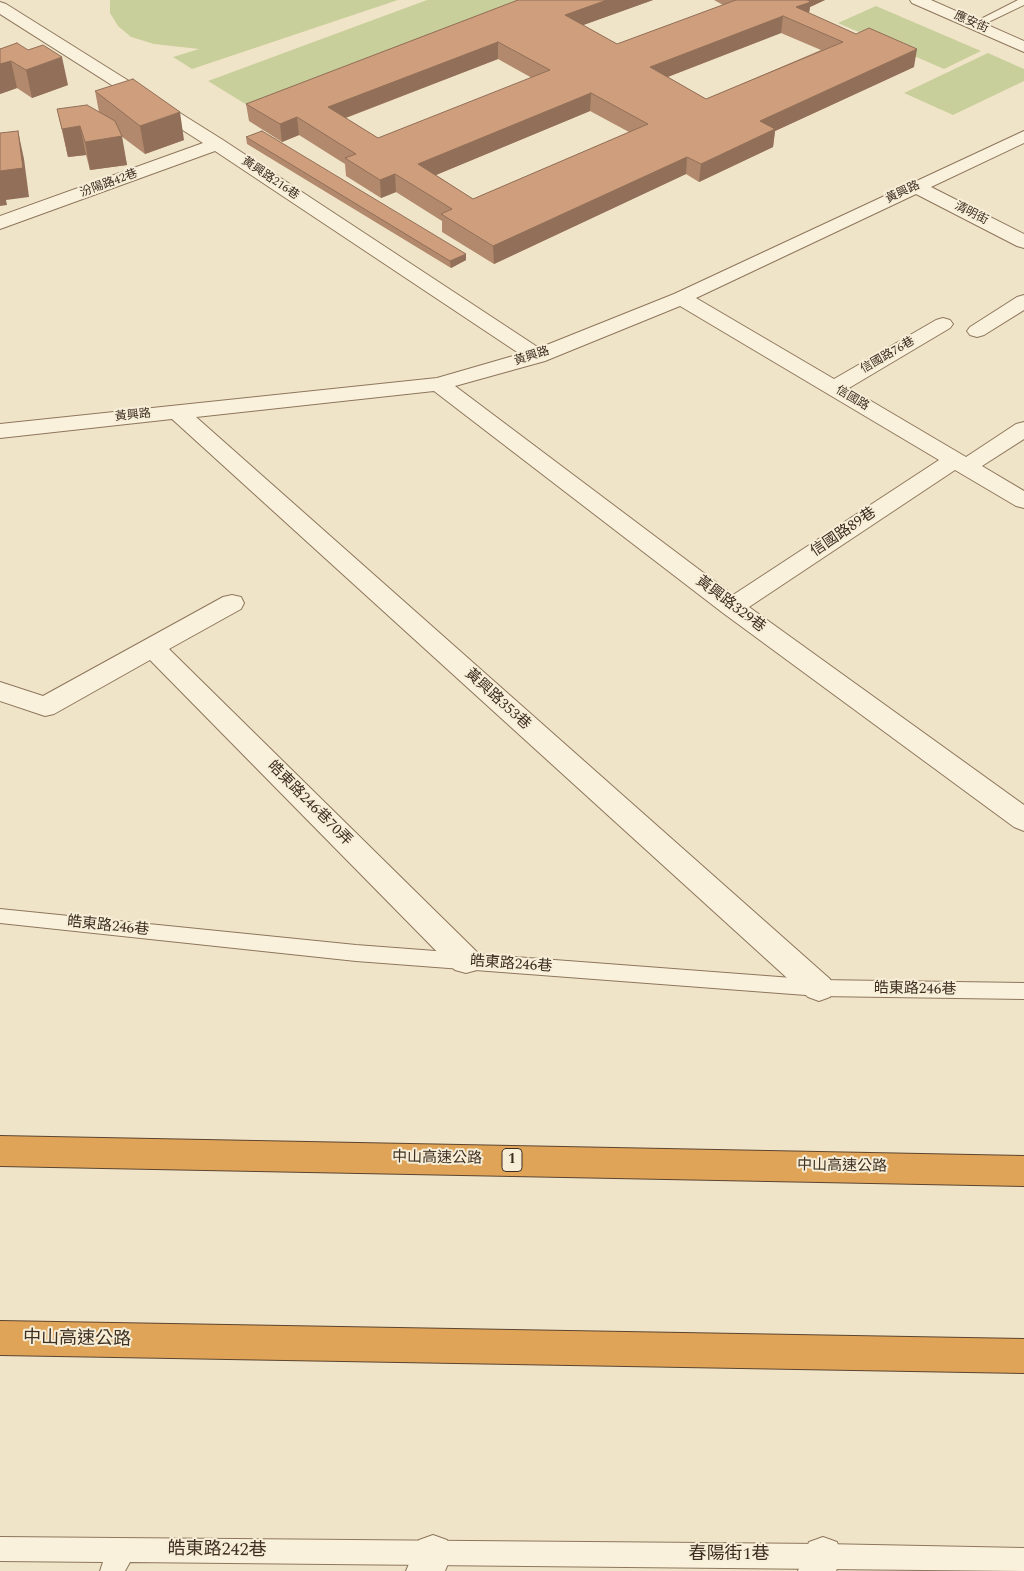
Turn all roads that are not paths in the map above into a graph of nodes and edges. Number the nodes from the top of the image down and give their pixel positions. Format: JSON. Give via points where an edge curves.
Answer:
{"nodes":[{"id":1,"x":918,"y":0,"type":"edge"},
{"id":2,"x":1024,"y":1,"type":"edge"},
{"id":3,"x":0,"y":7,"type":"edge"},
{"id":4,"x":974,"y":25,"type":"junction"},
{"id":5,"x":1024,"y":47,"type":"edge"},
{"id":6,"x":1024,"y":136,"type":"edge"},
{"id":7,"x":217,"y":144,"type":"junction"},
{"id":8,"x":917,"y":187,"type":"junction"},
{"id":9,"x":0,"y":223,"type":"edge"},
{"id":10,"x":1024,"y":242,"type":"edge"},
{"id":11,"x":681,"y":298,"type":"junction"},
{"id":12,"x":1024,"y":301,"type":"edge"},
{"id":13,"x":943,"y":324,"type":"dead end"},
{"id":14,"x":977,"y":331,"type":"dead end"},
{"id":15,"x":537,"y":356,"type":"junction"},
{"id":16,"x":439,"y":384,"type":"junction"},
{"id":17,"x":834,"y":388,"type":"junction"},
{"id":18,"x":176,"y":411,"type":"junction"},
{"id":19,"x":1024,"y":429,"type":"edge"},
{"id":20,"x":0,"y":431,"type":"edge"},
{"id":21,"x":961,"y":463,"type":"junction"},
{"id":22,"x":1024,"y":501,"type":"edge"},
{"id":23,"x":232,"y":603,"type":"dead end"},
{"id":24,"x":732,"y":607,"type":"junction"},
{"id":25,"x":152,"y":647,"type":"junction"},
{"id":26,"x":0,"y":691,"type":"edge"},
{"id":27,"x":1024,"y":820,"type":"edge"},
{"id":28,"x":0,"y":916,"type":"edge"},
{"id":29,"x":466,"y":961,"type":"junction"},
{"id":30,"x":819,"y":988,"type":"junction"},
{"id":31,"x":1024,"y":991,"type":"edge"},
{"id":32,"x":0,"y":1151,"type":"edge"},
{"id":33,"x":1024,"y":1171,"type":"edge"},
{"id":34,"x":0,"y":1338,"type":"edge"},
{"id":35,"x":1024,"y":1356,"type":"edge"},
{"id":36,"x":124,"y":1549,"type":"junction"},
{"id":37,"x":0,"y":1550,"type":"edge"},
{"id":38,"x":1024,"y":1560,"type":"edge"},
{"id":39,"x":429,"y":1562,"type":"edge"},
{"id":40,"x":820,"y":1563,"type":"edge"},
{"id":41,"x":112,"y":1571,"type":"edge"}],
"edges":[{"from":1,"to":4,"type":"street","name":"應安街"},
{"from":2,"to":4,"type":"lane"},
{"from":3,"to":7,"type":"street","name":"黃興路216巷"},
{"from":4,"to":5,"type":"street","name":"應安街"},
{"from":6,"to":8,"type":"street","name":"黃興路"},
{"from":7,"to":9,"type":"street","name":"汾陽路42巷"},
{"from":7,"to":15,"type":"street","name":"黃興路216巷"},
{"from":8,"to":10,"type":"street","name":"清明街"},
{"from":8,"to":11,"type":"street","name":"黃興路"},
{"from":11,"to":15,"type":"street","name":"黃興路"},
{"from":11,"to":17,"type":"street","name":"信國路"},
{"from":12,"to":14,"type":"street"},
{"from":13,"to":17,"type":"street","name":"信國路76巷"},
{"from":15,"to":16,"type":"street","name":"黃興路"},
{"from":16,"to":18,"type":"street","name":"黃興路"},
{"from":16,"to":24,"type":"street","name":"黃興路329巷"},
{"from":17,"to":21,"type":"street","name":"信國路"},
{"from":18,"to":20,"type":"street","name":"黃興路"},
{"from":18,"to":30,"type":"street","name":"黃興路353巷"},
{"from":19,"to":21,"type":"street","name":"信國路89巷"},
{"from":21,"to":22,"type":"street","name":"信國路"},
{"from":21,"to":24,"type":"street","name":"信國路89巷"},
{"from":23,"to":25,"type":"street"},
{"from":24,"to":27,"type":"street","name":"黃興路329巷"},
{"from":25,"to":26,"type":"street","via":[[45,707]]},
{"from":25,"to":29,"type":"street","name":"皓東路246巷70弄"},
{"from":28,"to":29,"type":"lane","name":"皓東路246巷","via":[[356,953]]},
{"from":29,"to":30,"type":"lane","name":"皓東路246巷"},
{"from":30,"to":31,"type":"lane","name":"皓東路246巷"},
{"from":32,"to":33,"type":"highway","name":"中山高速公路","number":"1"},
{"from":34,"to":35,"type":"highway","name":"中山高速公路"},
{"from":36,"to":37,"type":"lane","name":"皓東路242巷"},
{"from":36,"to":39,"type":"lane","name":"皓東路242巷"},
{"from":36,"to":41,"type":"lane"},
{"from":38,"to":40,"type":"lane","name":"春陽街1巷"},
{"from":39,"to":40,"type":"lane","name":"春陽街1巷"}]}
